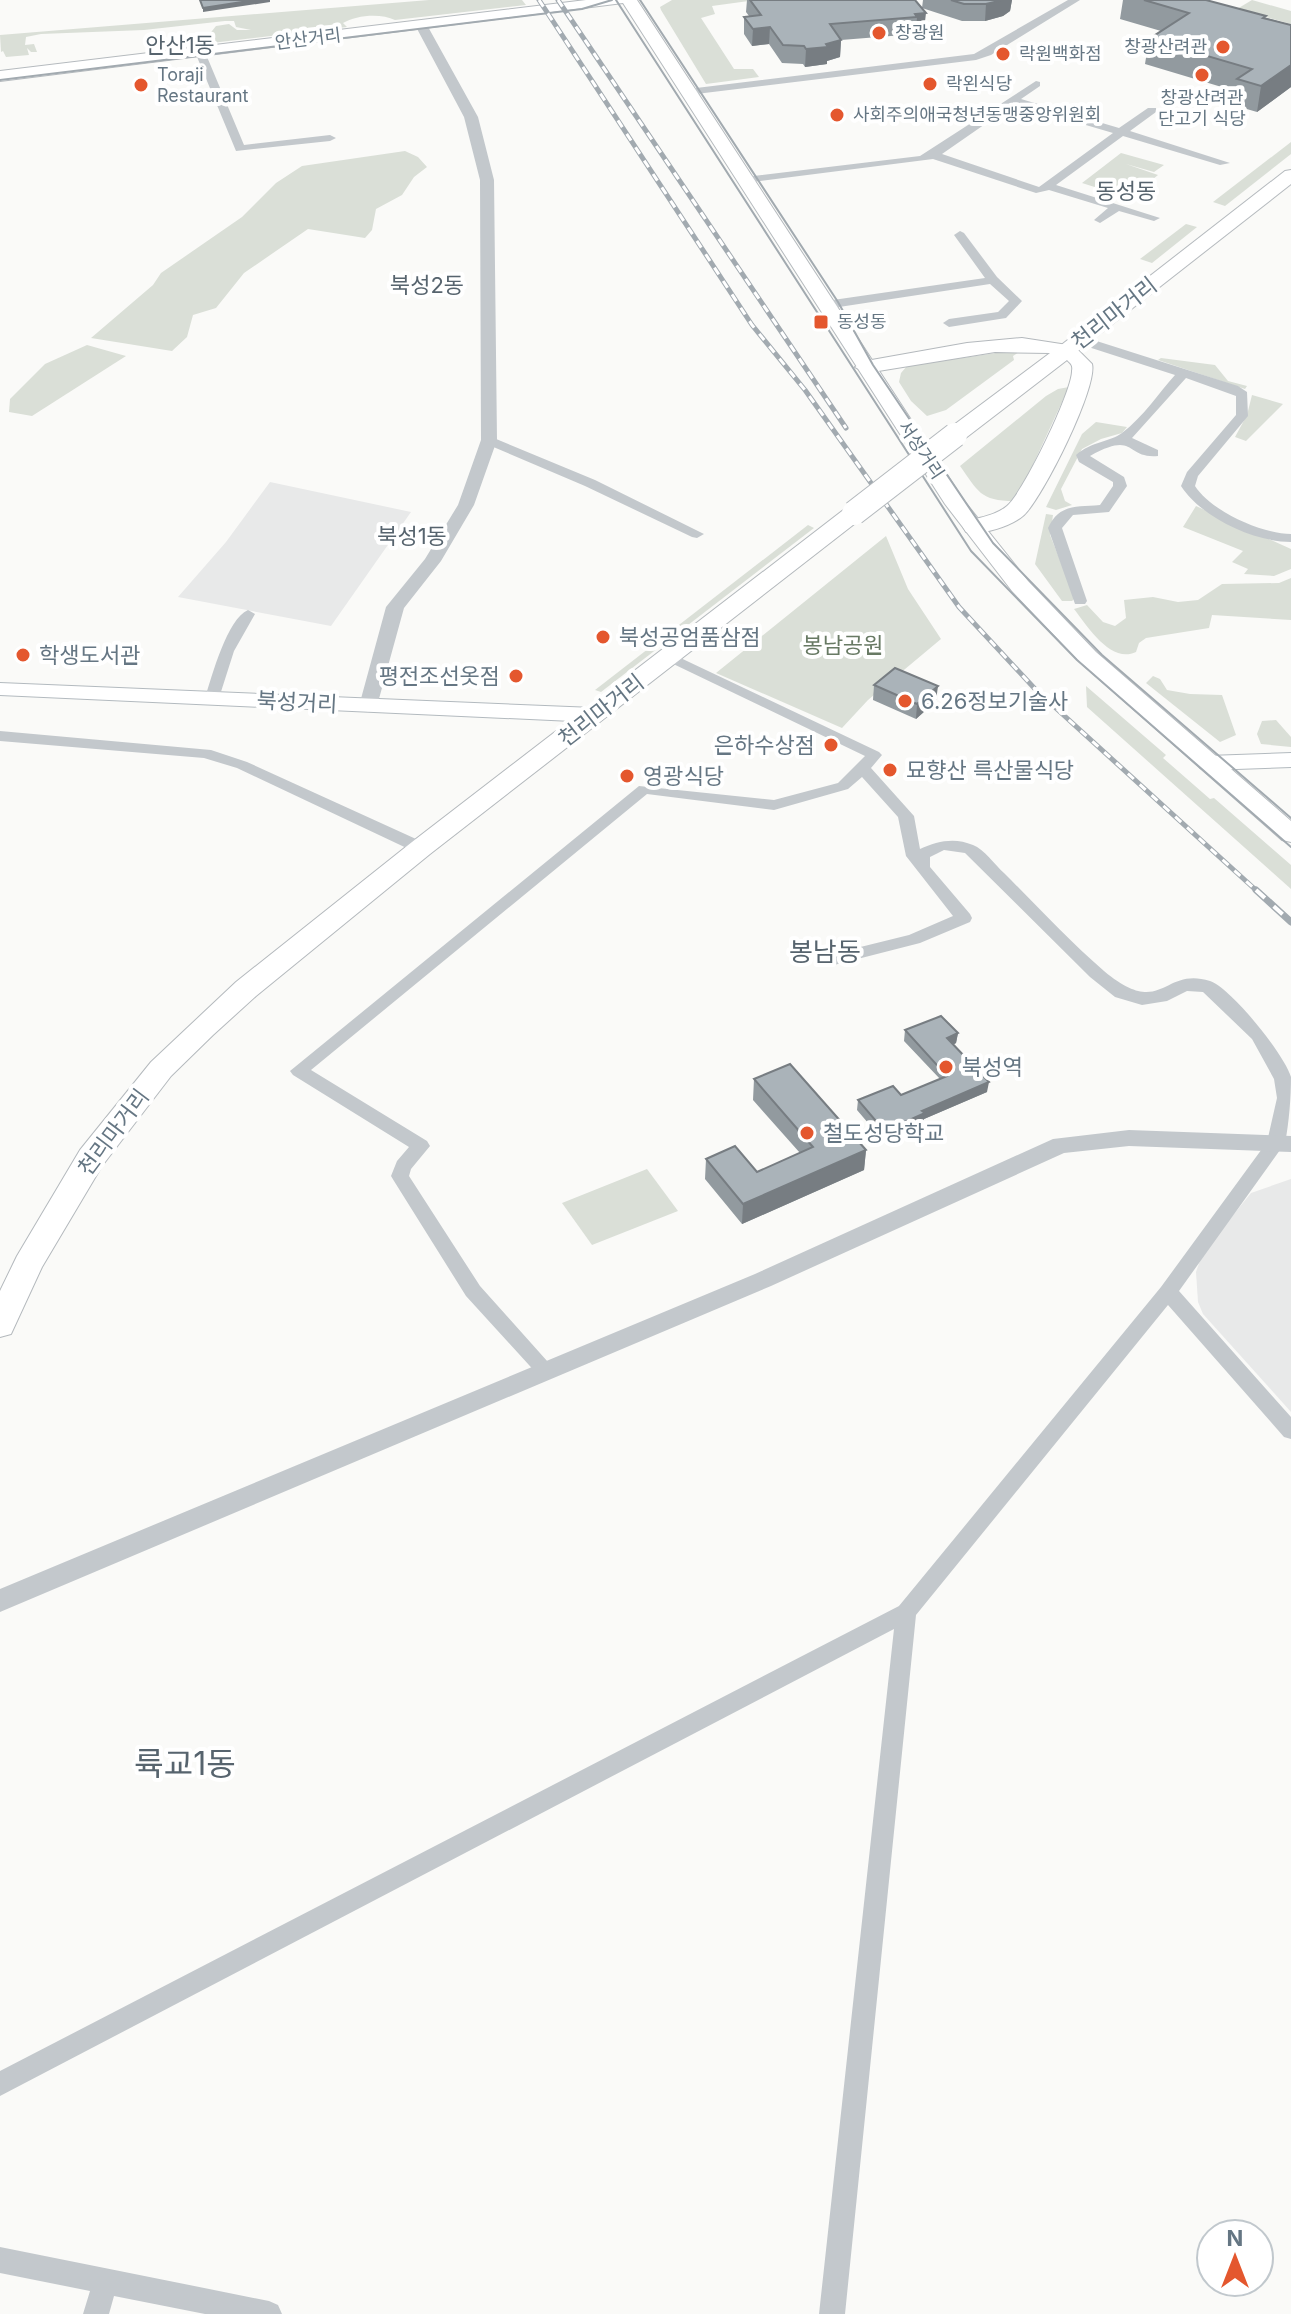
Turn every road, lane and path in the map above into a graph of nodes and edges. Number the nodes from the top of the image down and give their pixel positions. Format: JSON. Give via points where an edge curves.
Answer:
{"nodes":[{"id":1,"x":626,"y":0,"type":"edge"},
{"id":2,"x":1075,"y":0,"type":"edge"},
{"id":3,"x":617,"y":1,"type":"edge"},
{"id":4,"x":421,"y":25,"type":"junction"},
{"id":5,"x":200,"y":52,"type":"junction"},
{"id":6,"x":0,"y":76,"type":"edge"},
{"id":7,"x":1036,"y":84,"type":"dead end"},
{"id":8,"x":688,"y":92,"type":"junction"},
{"id":9,"x":1012,"y":100,"type":"junction"},
{"id":10,"x":1152,"y":110,"type":"dead end"},
{"id":11,"x":1121,"y":132,"type":"junction"},
{"id":12,"x":330,"y":138,"type":"dead end"},
{"id":13,"x":933,"y":155,"type":"junction"},
{"id":14,"x":1224,"y":163,"type":"dead end"},
{"id":15,"x":1291,"y":175,"type":"edge"},
{"id":16,"x":745,"y":180,"type":"junction"},
{"id":17,"x":1047,"y":186,"type":"junction"},
{"id":18,"x":1117,"y":207,"type":"junction"},
{"id":19,"x":1154,"y":218,"type":"dead end"},
{"id":20,"x":1100,"y":220,"type":"dead end"},
{"id":21,"x":960,"y":235,"type":"dead end"},
{"id":22,"x":993,"y":280,"type":"junction"},
{"id":23,"x":826,"y":305,"type":"junction"},
{"id":24,"x":949,"y":323,"type":"dead end"},
{"id":25,"x":1074,"y":345,"type":"junction"},
{"id":26,"x":866,"y":367,"type":"junction"},
{"id":27,"x":1183,"y":373,"type":"junction"},
{"id":28,"x":1123,"y":439,"type":"junction"},
{"id":29,"x":489,"y":440,"type":"junction"},
{"id":30,"x":1153,"y":453,"type":"dead end"},
{"id":31,"x":974,"y":527,"type":"junction"},
{"id":32,"x":697,"y":534,"type":"dead end"},
{"id":33,"x":1287,"y":540,"type":"edge"},
{"id":34,"x":1080,"y":601,"type":"dead end"},
{"id":35,"x":248,"y":614,"type":"dead end"},
{"id":36,"x":670,"y":657,"type":"junction"},
{"id":37,"x":0,"y":689,"type":"edge"},
{"id":38,"x":212,"y":698,"type":"junction"},
{"id":39,"x":368,"y":706,"type":"junction"},
{"id":40,"x":594,"y":715,"type":"junction"},
{"id":41,"x":0,"y":736,"type":"edge"},
{"id":42,"x":1291,"y":760,"type":"edge"},
{"id":43,"x":1208,"y":763,"type":"junction"},
{"id":44,"x":863,"y":768,"type":"junction"},
{"id":45,"x":1291,"y":834,"type":"edge"},
{"id":46,"x":910,"y":837,"type":"junction"},
{"id":47,"x":942,"y":845,"type":"junction"},
{"id":48,"x":421,"y":848,"type":"junction"},
{"id":49,"x":922,"y":863,"type":"junction"},
{"id":50,"x":834,"y":959,"type":"dead end"},
{"id":51,"x":1283,"y":1144,"type":"edge"},
{"id":52,"x":1168,"y":1292,"type":"junction"},
{"id":53,"x":0,"y":1325,"type":"edge"},
{"id":54,"x":546,"y":1371,"type":"junction"},
{"id":55,"x":1291,"y":1431,"type":"edge"},
{"id":56,"x":0,"y":1601,"type":"edge"},
{"id":57,"x":906,"y":1612,"type":"junction"},
{"id":58,"x":0,"y":2084,"type":"edge"},
{"id":59,"x":0,"y":2260,"type":"edge"},
{"id":60,"x":105,"y":2282,"type":"junction"},
{"id":61,"x":96,"y":2314,"type":"edge"},
{"id":62,"x":269,"y":2314,"type":"edge"},
{"id":63,"x":832,"y":2314,"type":"edge"}],
"edges":[{"from":1,"to":3,"type":"main road"},
{"from":1,"to":8,"type":"main road","name":"서성거리"},
{"from":2,"to":8,"type":"street","via":[[976,57]]},
{"from":3,"to":4,"type":"main road","name":"안산거리"},
{"from":4,"to":5,"type":"main road","name":"안산거리"},
{"from":4,"to":29,"type":"street","via":[[471,117],[487,180]]},
{"from":5,"to":6,"type":"main road","name":"안산거리"},
{"from":5,"to":12,"type":"street","via":[[240,149]]},
{"from":7,"to":9,"type":"street"},
{"from":8,"to":16,"type":"main road","name":"서성거리"},
{"from":9,"to":11,"type":"street"},
{"from":9,"to":13,"type":"street"},
{"from":10,"to":11,"type":"street"},
{"from":11,"to":14,"type":"street"},
{"from":11,"to":17,"type":"street"},
{"from":13,"to":16,"type":"street"},
{"from":13,"to":17,"type":"street","via":[[1040,191]]},
{"from":15,"to":25,"type":"main road","name":"천리마거리"},
{"from":16,"to":23,"type":"main road","name":"서성거리"},
{"from":17,"to":18,"type":"street"},
{"from":18,"to":19,"type":"street"},
{"from":18,"to":20,"type":"street"},
{"from":21,"to":22,"type":"street"},
{"from":22,"to":23,"type":"street"},
{"from":22,"to":24,"type":"street","via":[[1016,301],[1002,315]]},
{"from":23,"to":26,"type":"main road","name":"서성거리"},
{"from":25,"to":26,"type":"highway","via":[[1009,345]]},
{"from":25,"to":27,"type":"street"},
{"from":25,"to":31,"type":"highway","via":[[1083,368],[1078,391],[1028,494],[1009,515]]},
{"from":25,"to":36,"type":"highway","name":"천리마거리","bridge":true},
{"from":26,"to":31,"type":"main road","name":"서성거리"},
{"from":27,"to":28,"type":"street"},
{"from":27,"to":33,"type":"street","via":[[1233,389],[1244,404],[1242,416],[1192,475],[1188,486],[1193,497],[1203,506]]},
{"from":28,"to":30,"type":"street"},
{"from":28,"to":34,"type":"street","via":[[1083,455],[1119,480],[1116,494],[1104,509],[1067,510],[1055,528]]},
{"from":29,"to":32,"type":"street"},
{"from":29,"to":39,"type":"street","via":[[466,505],[432,561],[395,607]]},
{"from":31,"to":43,"type":"main road","name":"서성거리","via":[[1020,586],[1088,657]]},
{"from":35,"to":38,"type":"street","via":[[227,651]]},
{"from":36,"to":40,"type":"highway","name":"천리마거리"},
{"from":36,"to":44,"type":"street","via":[[874,755]]},
{"from":37,"to":38,"type":"main road","name":"북성거리"},
{"from":38,"to":39,"type":"main road","name":"북성거리"},
{"from":39,"to":40,"type":"main road","name":"북성거리"},
{"from":40,"to":48,"type":"highway","name":"천리마거리"},
{"from":41,"to":48,"type":"street","via":[[206,753]]},
{"from":42,"to":43,"type":"main road"},
{"from":43,"to":45,"type":"main road","name":"서성거리"},
{"from":44,"to":46,"type":"street","via":[[906,816]]},
{"from":44,"to":54,"type":"street","via":[[843,786],[774,805],[644,789],[299,1071],[421,1146],[400,1176],[473,1291]]},
{"from":46,"to":47,"type":"street"},
{"from":46,"to":49,"type":"street","via":[[914,856]]},
{"from":47,"to":49,"type":"street","via":[[922,854]]},
{"from":47,"to":51,"type":"street","via":[[970,849],[982,858],[1121,993],[1161,997],[1196,984],[1225,1000],[1259,1035],[1283,1079]]},
{"from":48,"to":53,"type":"highway","name":"천리마거리","via":[[246,989],[161,1069],[58,1209]]},
{"from":49,"to":50,"type":"street","via":[[964,918],[914,939]]},
{"from":51,"to":52,"type":"street"},
{"from":51,"to":54,"type":"street","via":[[1129,1138],[1061,1145]]},
{"from":52,"to":55,"type":"street"},
{"from":52,"to":57,"type":"street"},
{"from":54,"to":56,"type":"street"},
{"from":57,"to":58,"type":"street"},
{"from":57,"to":63,"type":"street"},
{"from":59,"to":60,"type":"street"},
{"from":60,"to":61,"type":"street"},
{"from":60,"to":62,"type":"street"}]}
